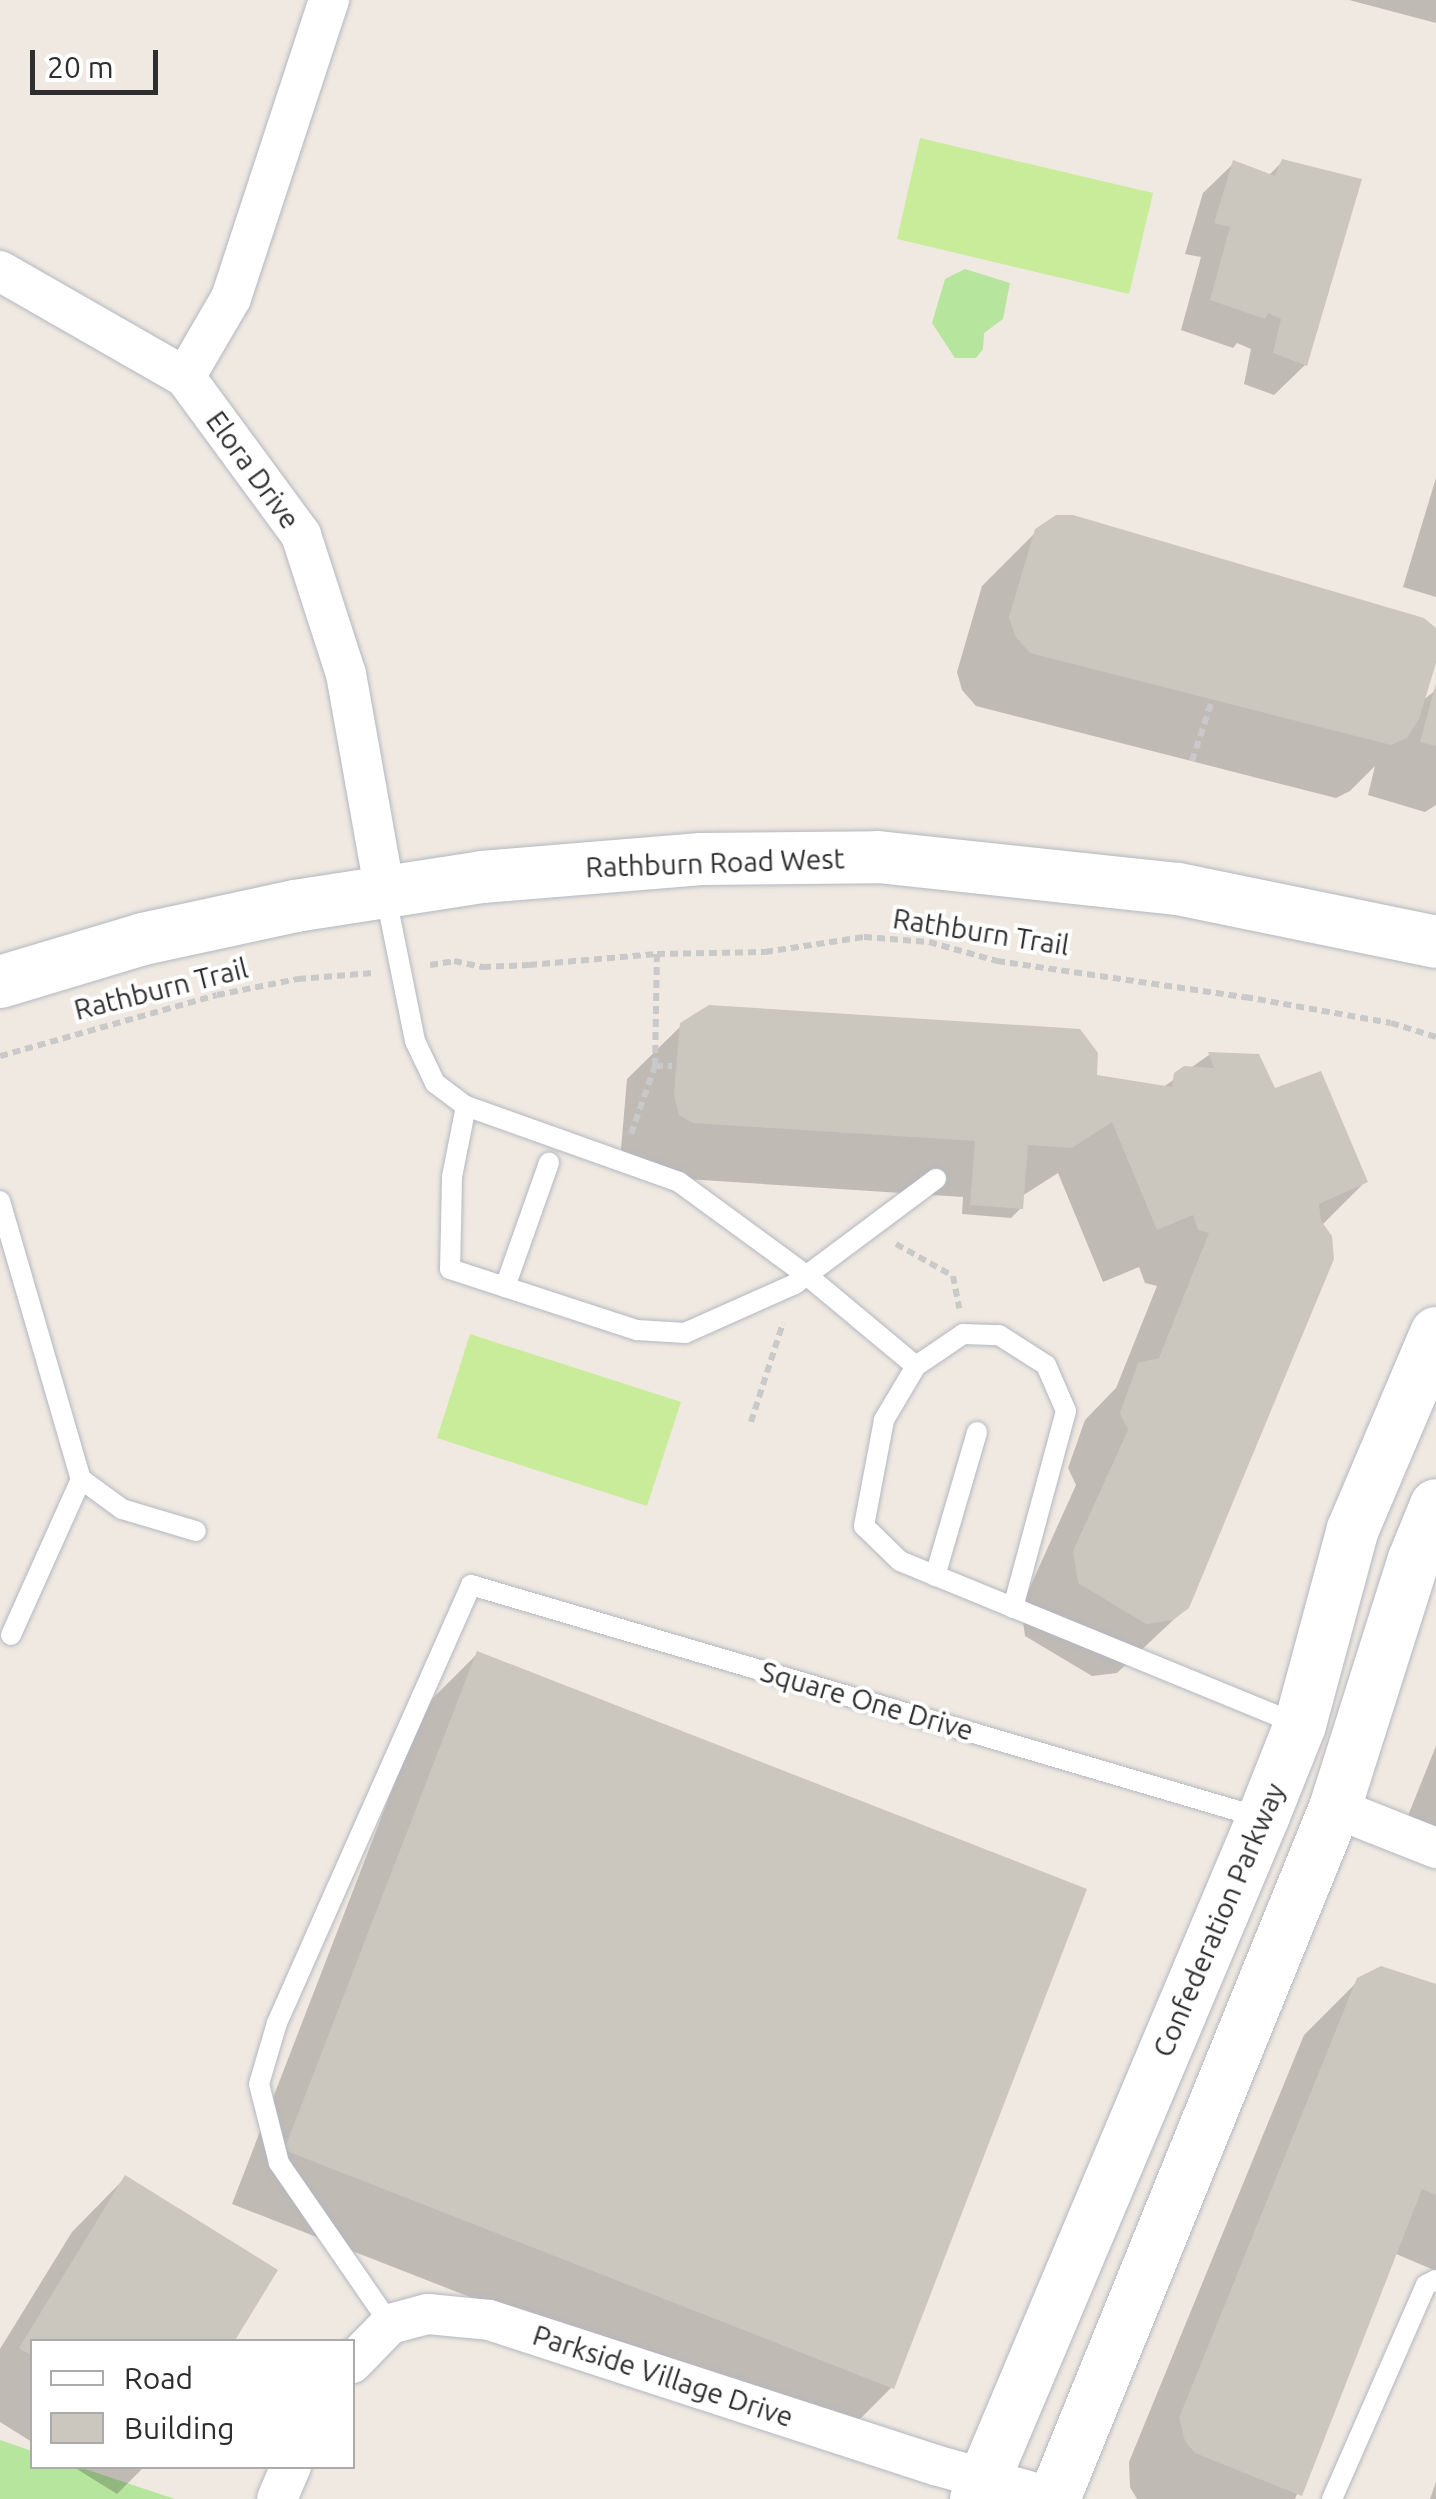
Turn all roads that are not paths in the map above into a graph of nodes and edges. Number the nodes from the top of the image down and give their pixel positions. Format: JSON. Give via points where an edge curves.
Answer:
{"nodes":[{"id":1,"x":329,"y":0,"type":"edge"},
{"id":2,"x":0,"y":271,"type":"edge"},
{"id":3,"x":185,"y":377,"type":"junction"},
{"id":4,"x":384,"y":892,"type":"junction"},
{"id":5,"x":1436,"y":942,"type":"edge"},
{"id":6,"x":0,"y":982,"type":"edge"},
{"id":7,"x":466,"y":1106,"type":"junction"},
{"id":8,"x":549,"y":1163,"type":"dead end"},
{"id":9,"x":936,"y":1179,"type":"dead end"},
{"id":10,"x":0,"y":1201,"type":"edge"},
{"id":11,"x":802,"y":1280,"type":"junction"},
{"id":12,"x":505,"y":1286,"type":"junction"},
{"id":13,"x":1436,"y":1333,"type":"edge"},
{"id":14,"x":916,"y":1366,"type":"junction"},
{"id":15,"x":977,"y":1432,"type":"dead end"},
{"id":16,"x":81,"y":1478,"type":"junction"},
{"id":17,"x":1436,"y":1505,"type":"edge"},
{"id":18,"x":196,"y":1531,"type":"dead end"},
{"id":19,"x":935,"y":1576,"type":"junction"},
{"id":20,"x":1013,"y":1608,"type":"junction"},
{"id":21,"x":11,"y":1635,"type":"dead end"},
{"id":22,"x":1300,"y":1725,"type":"junction"},
{"id":23,"x":1334,"y":1808,"type":"junction"},
{"id":24,"x":1264,"y":1818,"type":"junction"},
{"id":25,"x":1436,"y":1848,"type":"edge"},
{"id":26,"x":1436,"y":2280,"type":"edge"},
{"id":27,"x":390,"y":2324,"type":"junction"},
{"id":28,"x":355,"y":2360,"type":"edge"},
{"id":29,"x":291,"y":2469,"type":"edge"},
{"id":30,"x":980,"y":2488,"type":"edge"},
{"id":31,"x":278,"y":2499,"type":"edge"},
{"id":32,"x":1056,"y":2499,"type":"edge"},
{"id":33,"x":1332,"y":2499,"type":"edge"}],
"edges":[{"from":1,"to":3,"type":"street","via":[[231,298]]},
{"from":2,"to":3,"type":"street","name":"Elora Drive"},
{"from":3,"to":4,"type":"street","name":"Elora Drive","via":[[301,535],[346,674]]},
{"from":4,"to":5,"type":"street","name":"Rathburn Road West","via":[[629,864],[878,857],[1178,889]]},
{"from":4,"to":6,"type":"street","name":"Rathburn Road West","via":[[143,939]]},
{"from":4,"to":7,"type":"lane","via":[[414,1040],[435,1083]]},
{"from":7,"to":11,"type":"lane","via":[[679,1182]]},
{"from":7,"to":12,"type":"lane","via":[[452,1177],[450,1269]]},
{"from":8,"to":12,"type":"lane"},
{"from":9,"to":11,"type":"lane"},
{"from":10,"to":16,"type":"lane"},
{"from":11,"to":12,"type":"lane","via":[[685,1333],[637,1330]]},
{"from":11,"to":14,"type":"lane"},
{"from":13,"to":22,"type":"street","name":"Confederation Parkway","via":[[1354,1530]]},
{"from":14,"to":19,"type":"lane","via":[[884,1420],[864,1526],[900,1561]]},
{"from":14,"to":20,"type":"lane","via":[[963,1334],[999,1335],[1046,1364],[1066,1411]]},
{"from":15,"to":19,"type":"lane"},
{"from":16,"to":18,"type":"lane","via":[[122,1509]]},
{"from":16,"to":21,"type":"lane"},
{"from":17,"to":23,"type":"street"},
{"from":19,"to":20,"type":"lane"},
{"from":20,"to":22,"type":"lane"},
{"from":22,"to":24,"type":"street","name":"Confederation Parkway"},
{"from":23,"to":25,"type":"street"},
{"from":23,"to":32,"type":"street"},
{"from":24,"to":27,"type":"lane","name":"Square One Drive","via":[[471,1585],[277,2023],[259,2084],[279,2164]]},
{"from":24,"to":30,"type":"street","name":"Confederation Parkway"},
{"from":26,"to":33,"type":"lane","via":[[1426,2285]]},
{"from":27,"to":28,"type":"street"},
{"from":27,"to":30,"type":"street","name":"Parkside Village Drive","via":[[428,2314],[489,2320],[935,2465]]},
{"from":29,"to":31,"type":"street"},
{"from":30,"to":32,"type":"street","name":"Parkside Village Drive"}]}
